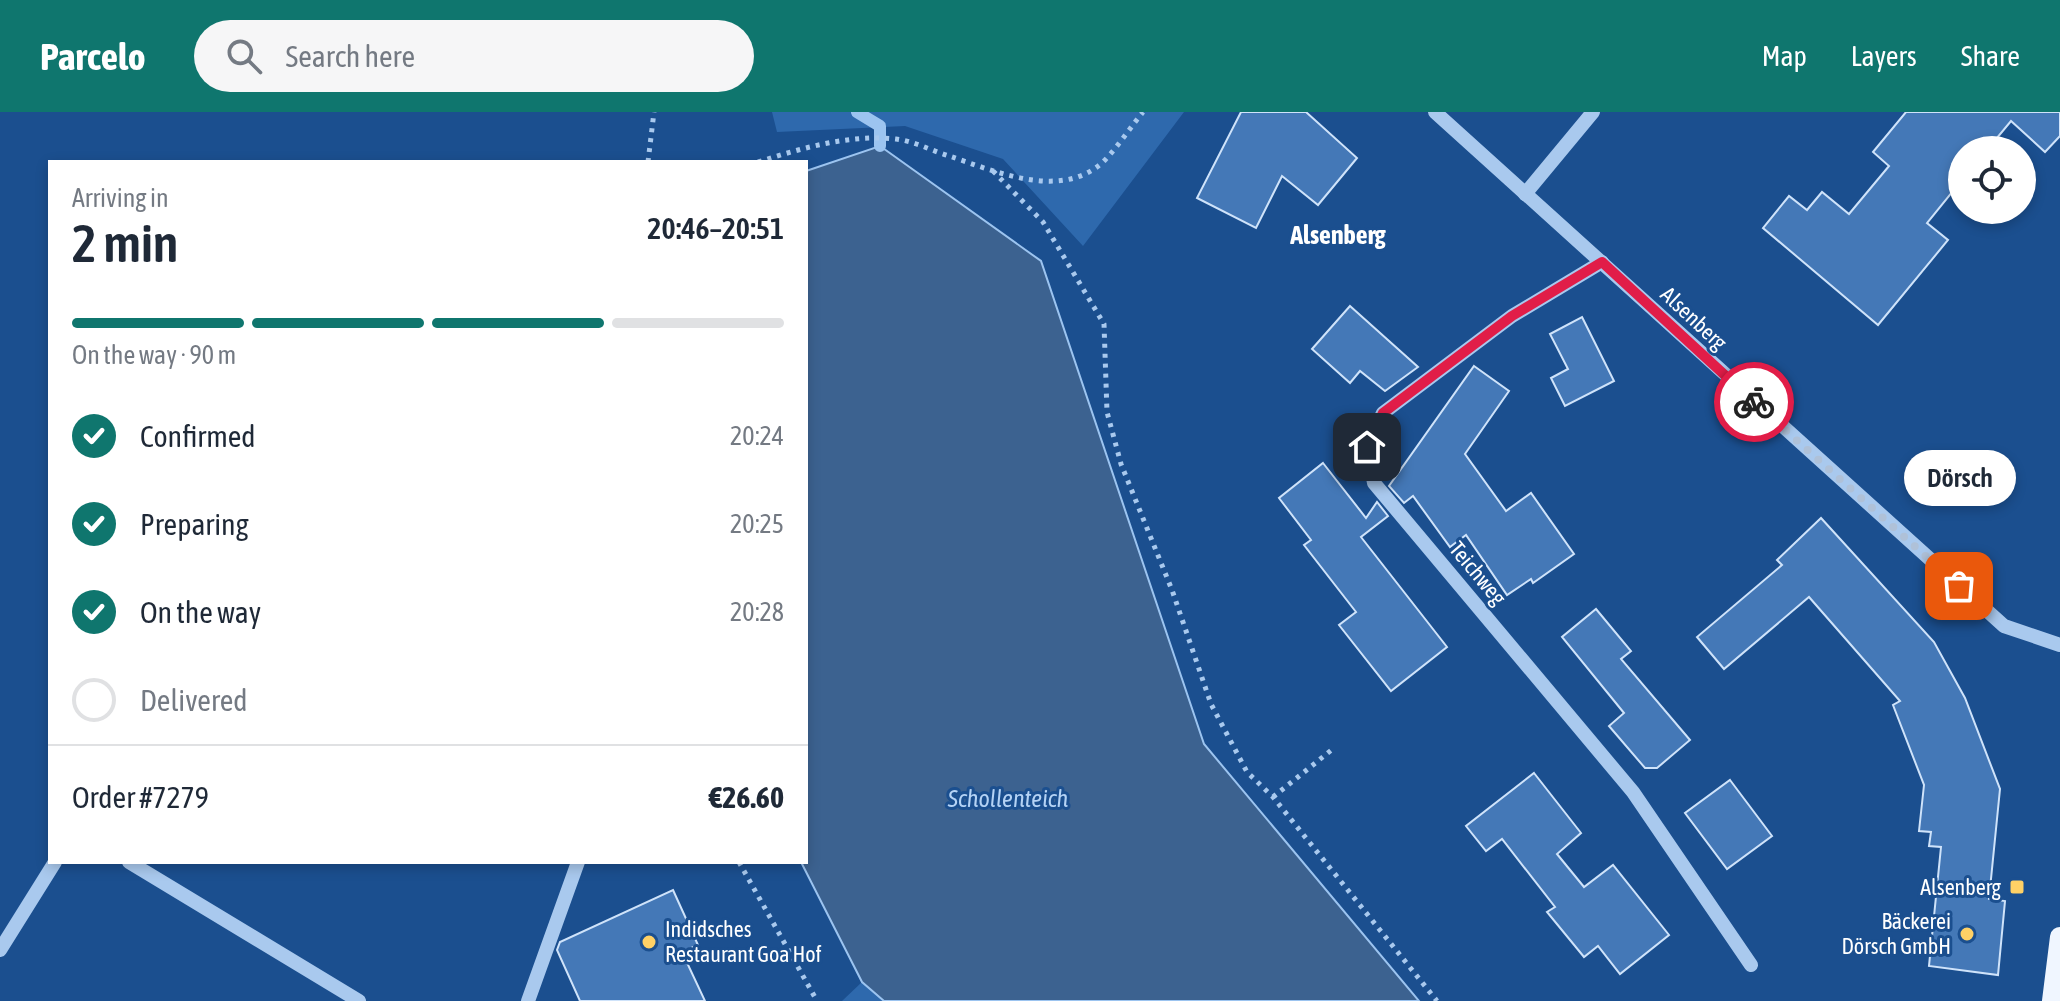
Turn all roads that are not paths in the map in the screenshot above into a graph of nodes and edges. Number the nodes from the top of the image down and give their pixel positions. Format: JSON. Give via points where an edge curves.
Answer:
{"nodes":[{"id":1,"x":1435,"y":112,"type":"edge"},
{"id":2,"x":1593,"y":112,"type":"edge"},
{"id":3,"x":1525,"y":194,"type":"junction"},
{"id":4,"x":1602,"y":262,"type":"junction"},
{"id":5,"x":2060,"y":645,"type":"edge"},
{"id":6,"x":54,"y":864,"type":"edge"},
{"id":7,"x":132,"y":864,"type":"edge"},
{"id":8,"x":577,"y":864,"type":"edge"},
{"id":9,"x":2060,"y":937,"type":"edge"},
{"id":10,"x":0,"y":950,"type":"edge"},
{"id":11,"x":1751,"y":965,"type":"dead end"},
{"id":12,"x":359,"y":1001,"type":"edge"},
{"id":13,"x":528,"y":1001,"type":"edge"},
{"id":14,"x":2052,"y":1001,"type":"edge"}],
"edges":[{"from":1,"to":3,"type":"street","name":"Alsenberg"},
{"from":2,"to":3,"type":"street"},
{"from":3,"to":4,"type":"street","name":"Alsenberg"},
{"from":4,"to":5,"type":"street","name":"Alsenberg","via":[[2004,626]]},
{"from":4,"to":11,"type":"street","name":"Teichweg","via":[[1512,316],[1383,413],[1367,447],[1374,483],[1633,792]]},
{"from":6,"to":10,"type":"street"},
{"from":7,"to":12,"type":"street"},
{"from":8,"to":13,"type":"street"},
{"from":9,"to":14,"type":"main road"}]}
